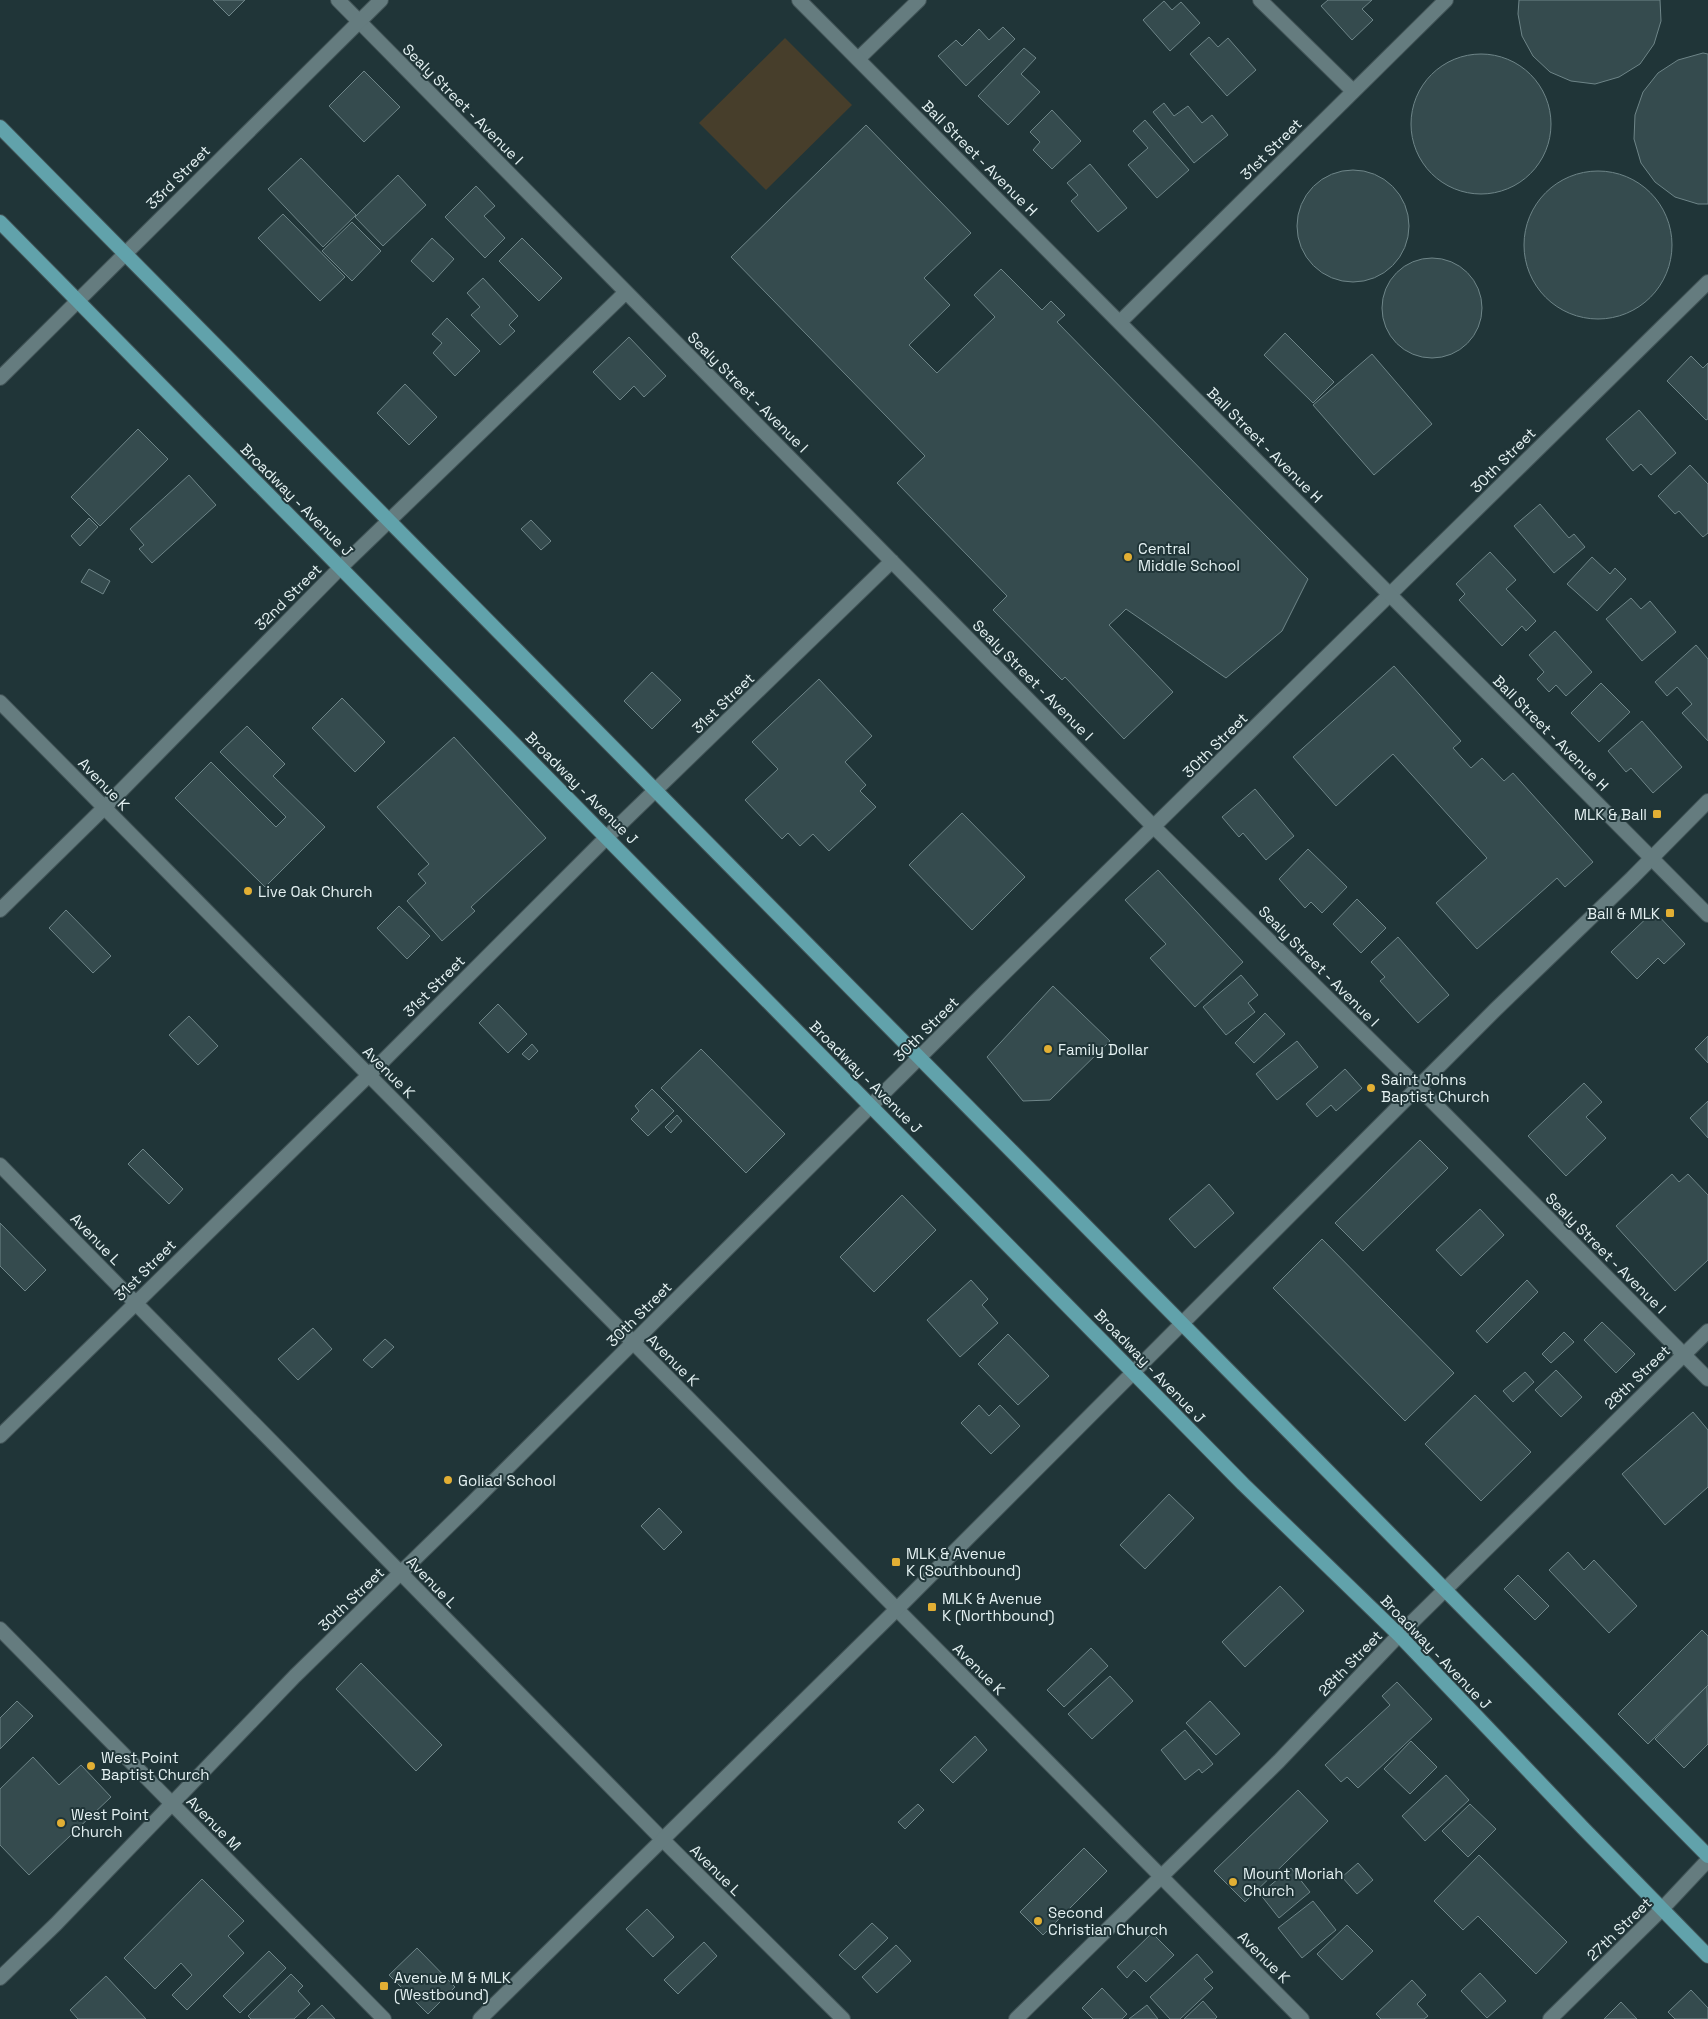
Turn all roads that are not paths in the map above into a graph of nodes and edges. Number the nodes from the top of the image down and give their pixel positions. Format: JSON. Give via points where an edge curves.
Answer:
{"nodes":[{"id":1,"x":338,"y":0,"type":"edge"},
{"id":2,"x":381,"y":0,"type":"edge"},
{"id":3,"x":799,"y":0,"type":"edge"},
{"id":4,"x":919,"y":0,"type":"edge"},
{"id":5,"x":1260,"y":0,"type":"edge"},
{"id":6,"x":1446,"y":0,"type":"edge"},
{"id":7,"x":359,"y":22,"type":"junction"},
{"id":8,"x":858,"y":59,"type":"junction"},
{"id":9,"x":1353,"y":91,"type":"junction"},
{"id":10,"x":0,"y":127,"type":"edge"},
{"id":11,"x":0,"y":222,"type":"edge"},
{"id":12,"x":124,"y":253,"type":"junction"},
{"id":13,"x":1708,"y":282,"type":"edge"},
{"id":14,"x":626,"y":292,"type":"junction"},
{"id":15,"x":78,"y":301,"type":"junction"},
{"id":16,"x":1120,"y":322,"type":"junction"},
{"id":17,"x":0,"y":378,"type":"edge"},
{"id":18,"x":389,"y":522,"type":"junction"},
{"id":19,"x":892,"y":561,"type":"junction"},
{"id":20,"x":341,"y":567,"type":"junction"},
{"id":21,"x":1391,"y":594,"type":"junction"},
{"id":22,"x":0,"y":702,"type":"edge"},
{"id":23,"x":655,"y":791,"type":"junction"},
{"id":24,"x":1708,"y":801,"type":"edge"},
{"id":25,"x":104,"y":808,"type":"junction"},
{"id":26,"x":1154,"y":827,"type":"junction"},
{"id":27,"x":607,"y":836,"type":"junction"},
{"id":28,"x":1652,"y":858,"type":"junction"},
{"id":29,"x":0,"y":910,"type":"edge"},
{"id":30,"x":1708,"y":915,"type":"edge"},
{"id":31,"x":920,"y":1058,"type":"junction"},
{"id":32,"x":369,"y":1075,"type":"junction"},
{"id":33,"x":1419,"y":1088,"type":"junction"},
{"id":34,"x":872,"y":1106,"type":"junction"},
{"id":35,"x":0,"y":1165,"type":"edge"},
{"id":36,"x":135,"y":1303,"type":"junction"},
{"id":37,"x":1184,"y":1324,"type":"junction"},
{"id":38,"x":1708,"y":1330,"type":"edge"},
{"id":39,"x":633,"y":1342,"type":"junction"},
{"id":40,"x":1684,"y":1354,"type":"junction"},
{"id":41,"x":1135,"y":1373,"type":"junction"},
{"id":42,"x":1708,"y":1379,"type":"edge"},
{"id":43,"x":0,"y":1436,"type":"edge"},
{"id":44,"x":400,"y":1573,"type":"junction"},
{"id":45,"x":1445,"y":1589,"type":"junction"},
{"id":46,"x":897,"y":1609,"type":"junction"},
{"id":47,"x":0,"y":1629,"type":"edge"},
{"id":48,"x":1399,"y":1635,"type":"junction"},
{"id":49,"x":172,"y":1804,"type":"junction"},
{"id":50,"x":662,"y":1839,"type":"junction"},
{"id":51,"x":1708,"y":1858,"type":"edge"},
{"id":52,"x":1161,"y":1876,"type":"junction"},
{"id":53,"x":1662,"y":1909,"type":"junction"},
{"id":54,"x":1708,"y":1956,"type":"edge"},
{"id":55,"x":0,"y":1978,"type":"edge"},
{"id":56,"x":384,"y":2019,"type":"edge"},
{"id":57,"x":480,"y":2019,"type":"edge"},
{"id":58,"x":843,"y":2019,"type":"edge"},
{"id":59,"x":1016,"y":2019,"type":"edge"},
{"id":60,"x":1302,"y":2019,"type":"edge"},
{"id":61,"x":1550,"y":2019,"type":"edge"}],
"edges":[{"from":1,"to":7,"type":"street","name":"Sealy Street - Avenue I"},
{"from":2,"to":7,"type":"street","name":"33rd Street"},
{"from":3,"to":8,"type":"street","name":"Ball Street - Avenue H"},
{"from":4,"to":8,"type":"street"},
{"from":5,"to":9,"type":"street"},
{"from":6,"to":9,"type":"street","name":"31st Street"},
{"from":7,"to":12,"type":"street","name":"33rd Street"},
{"from":7,"to":14,"type":"street","name":"Sealy Street - Avenue I"},
{"from":8,"to":16,"type":"street","name":"Ball Street - Avenue H"},
{"from":9,"to":16,"type":"street","name":"31st Street"},
{"from":10,"to":12,"type":"main road"},
{"from":11,"to":15,"type":"main road","name":"Broadway - Avenue J"},
{"from":12,"to":15,"type":"street","name":"33rd Street"},
{"from":12,"to":18,"type":"main road"},
{"from":13,"to":21,"type":"street","name":"30th Street"},
{"from":14,"to":18,"type":"street","name":"32nd Street"},
{"from":14,"to":19,"type":"street","name":"Sealy Street - Avenue I"},
{"from":15,"to":17,"type":"street","name":"33rd Street"},
{"from":15,"to":20,"type":"main road","name":"Broadway - Avenue J"},
{"from":16,"to":21,"type":"street","name":"Ball Street - Avenue H"},
{"from":18,"to":20,"type":"street","name":"32nd Street"},
{"from":18,"to":23,"type":"main road"},
{"from":19,"to":23,"type":"street","name":"31st Street"},
{"from":19,"to":26,"type":"street","name":"Sealy Street - Avenue I"},
{"from":20,"to":25,"type":"street","name":"32nd Street"},
{"from":20,"to":27,"type":"main road","name":"Broadway - Avenue J"},
{"from":21,"to":26,"type":"street","name":"30th Street"},
{"from":21,"to":28,"type":"street","name":"Ball Street - Avenue H"},
{"from":22,"to":25,"type":"street","name":"Avenue K"},
{"from":23,"to":27,"type":"street","name":"31st Street"},
{"from":23,"to":31,"type":"main road"},
{"from":24,"to":28,"type":"street"},
{"from":25,"to":29,"type":"street","name":"32nd Street"},
{"from":25,"to":32,"type":"street","name":"Avenue K"},
{"from":26,"to":31,"type":"street","name":"30th Street"},
{"from":26,"to":33,"type":"street","name":"Sealy Street - Avenue I"},
{"from":27,"to":32,"type":"street","name":"31st Street"},
{"from":27,"to":34,"type":"main road","name":"Broadway - Avenue J"},
{"from":28,"to":30,"type":"street","name":"Ball Street - Avenue H"},
{"from":28,"to":33,"type":"street"},
{"from":31,"to":34,"type":"street","name":"30th Street"},
{"from":31,"to":37,"type":"main road"},
{"from":32,"to":36,"type":"street","name":"31st Street"},
{"from":32,"to":39,"type":"street","name":"Avenue K"},
{"from":33,"to":37,"type":"street"},
{"from":33,"to":40,"type":"street","name":"Sealy Street - Avenue I"},
{"from":34,"to":39,"type":"street","name":"30th Street"},
{"from":34,"to":41,"type":"main road","name":"Broadway - Avenue J"},
{"from":35,"to":36,"type":"street","name":"Avenue L"},
{"from":36,"to":43,"type":"street","name":"31st Street"},
{"from":36,"to":44,"type":"street","name":"Avenue L"},
{"from":37,"to":41,"type":"street"},
{"from":37,"to":45,"type":"main road"},
{"from":38,"to":40,"type":"street","name":"28th Street"},
{"from":39,"to":44,"type":"street","name":"30th Street"},
{"from":39,"to":46,"type":"street","name":"Avenue K"},
{"from":40,"to":42,"type":"street","name":"Sealy Street - Avenue I"},
{"from":40,"to":45,"type":"street","name":"28th Street"},
{"from":41,"to":46,"type":"street"},
{"from":41,"to":48,"type":"main road","name":"Broadway - Avenue J","via":[[1243,1484]]},
{"from":44,"to":49,"type":"street","name":"30th Street"},
{"from":44,"to":50,"type":"street","name":"Avenue L"},
{"from":45,"to":48,"type":"street","name":"28th Street"},
{"from":45,"to":51,"type":"main road"},
{"from":46,"to":50,"type":"street"},
{"from":46,"to":52,"type":"street","name":"Avenue K"},
{"from":47,"to":49,"type":"street","name":"Avenue M"},
{"from":48,"to":52,"type":"street","name":"28th Street","via":[[1279,1761]]},
{"from":48,"to":53,"type":"main road","name":"Broadway - Avenue J"},
{"from":49,"to":55,"type":"street","name":"30th Street"},
{"from":49,"to":56,"type":"street","name":"Avenue M"},
{"from":50,"to":57,"type":"street"},
{"from":50,"to":58,"type":"street","name":"Avenue L"},
{"from":51,"to":53,"type":"street","name":"27th Street"},
{"from":52,"to":59,"type":"street","name":"28th Street"},
{"from":52,"to":60,"type":"street","name":"Avenue K"},
{"from":53,"to":54,"type":"main road","name":"Broadway - Avenue J"},
{"from":53,"to":61,"type":"street","name":"27th Street"}]}
